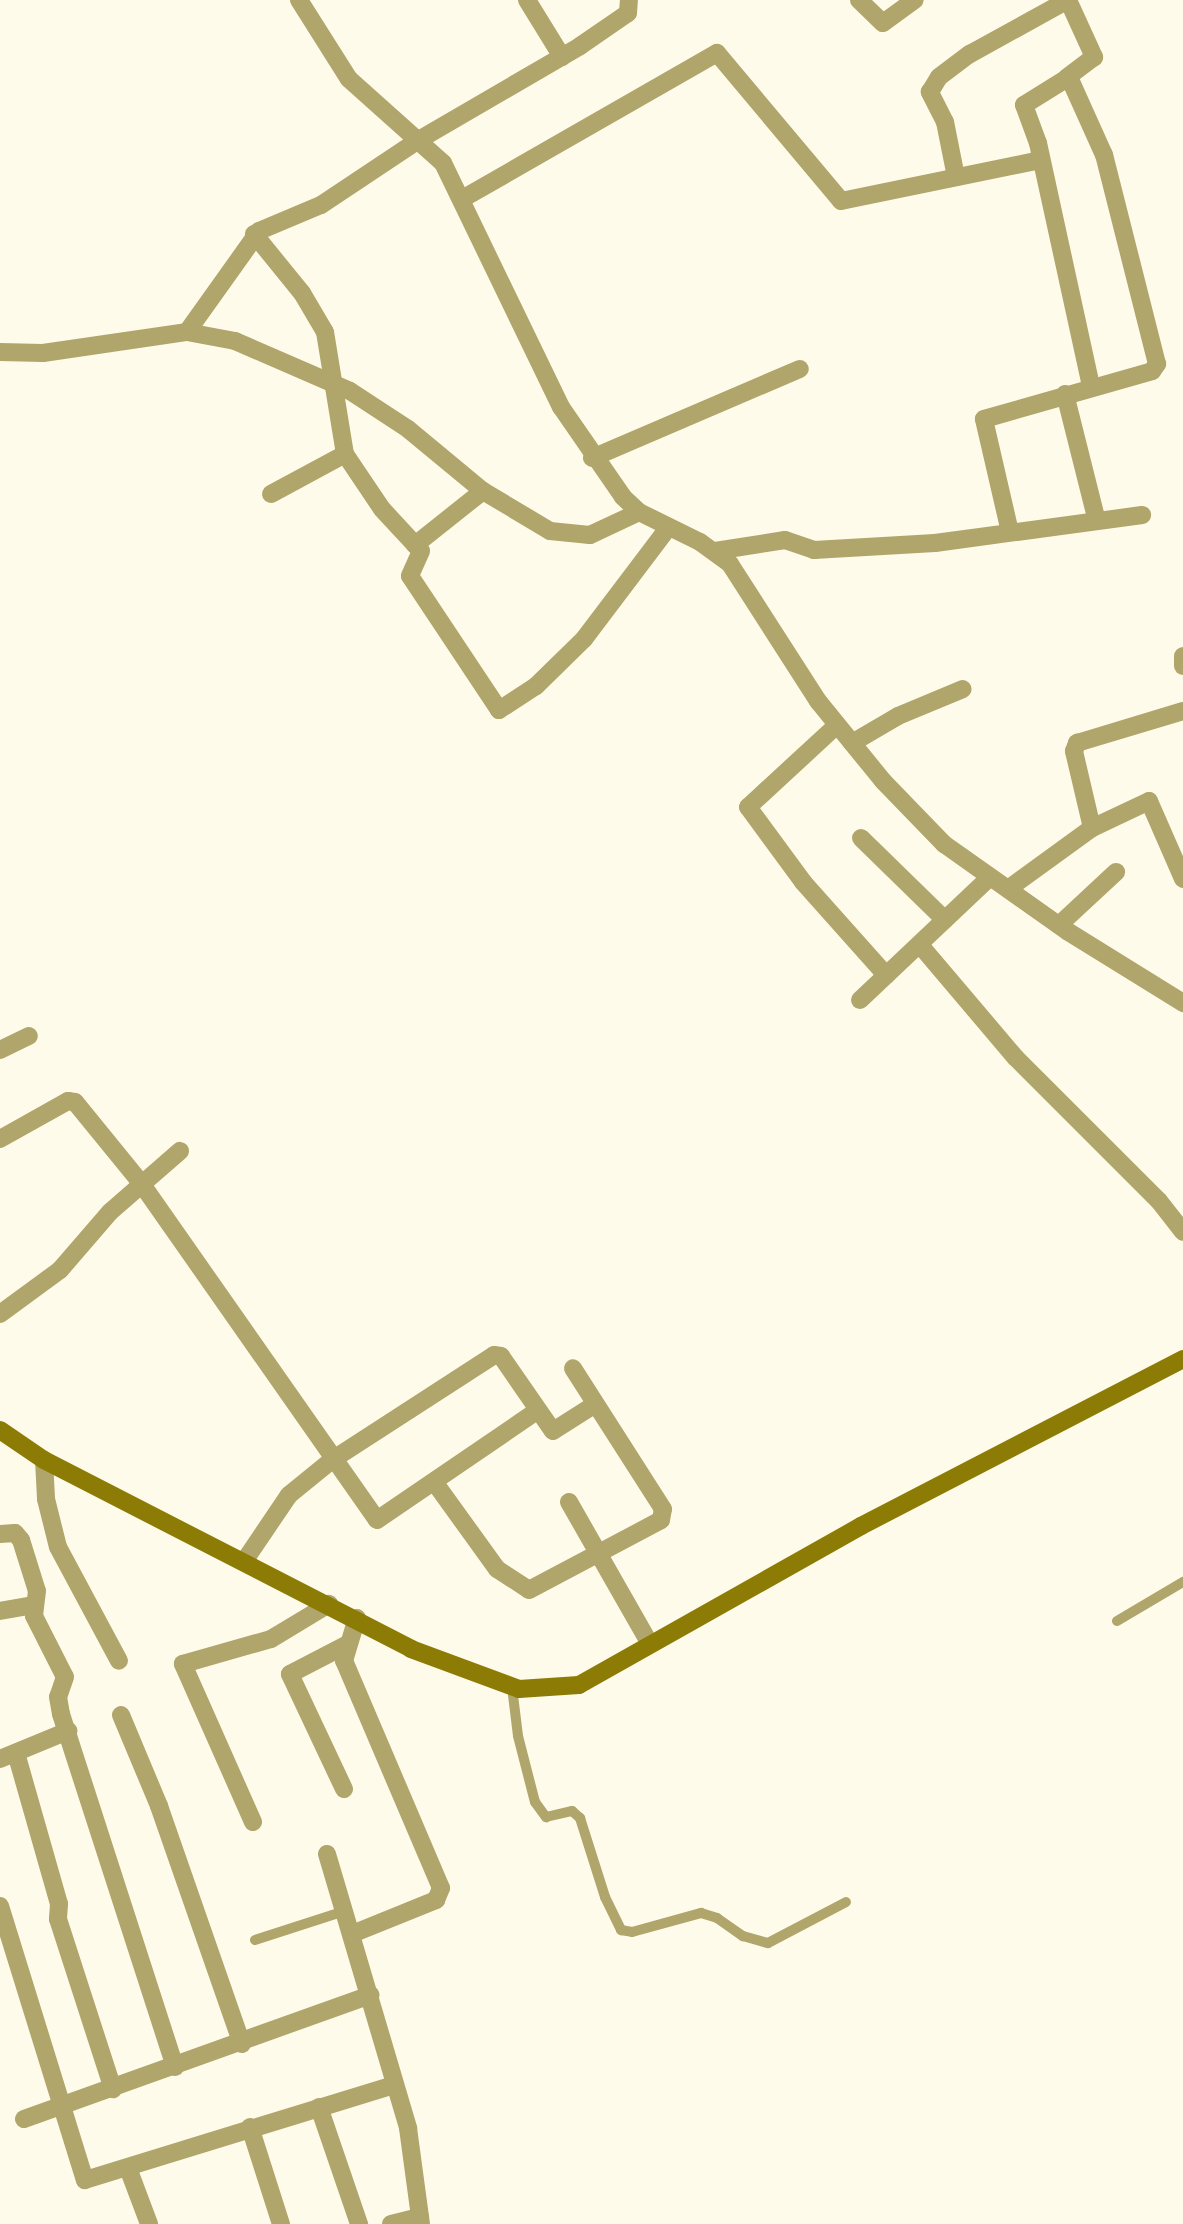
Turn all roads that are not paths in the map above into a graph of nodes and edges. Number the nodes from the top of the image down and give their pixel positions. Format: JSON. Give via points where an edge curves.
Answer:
{"nodes":[{"id":1,"x":299,"y":0,"type":"edge"},
{"id":2,"x":527,"y":0,"type":"edge"},
{"id":3,"x":629,"y":0,"type":"edge"},
{"id":4,"x":859,"y":0,"type":"edge"},
{"id":5,"x":915,"y":0,"type":"edge"},
{"id":6,"x":562,"y":57,"type":"junction"},
{"id":7,"x":1067,"y":77,"type":"junction"},
{"id":8,"x":417,"y":141,"type":"junction"},
{"id":9,"x":1040,"y":160,"type":"junction"},
{"id":10,"x":956,"y":177,"type":"junction"},
{"id":11,"x":462,"y":199,"type":"junction"},
{"id":12,"x":254,"y":234,"type":"junction"},
{"id":13,"x":187,"y":332,"type":"junction"},
{"id":14,"x":1,"y":352,"type":"edge"},
{"id":15,"x":800,"y":369,"type":"dead end"},
{"id":16,"x":332,"y":383,"type":"junction"},
{"id":17,"x":1091,"y":387,"type":"junction"},
{"id":18,"x":1065,"y":394,"type":"junction"},
{"id":19,"x":345,"y":454,"type":"junction"},
{"id":20,"x":592,"y":457,"type":"junction"},
{"id":21,"x":483,"y":491,"type":"junction"},
{"id":22,"x":271,"y":494,"type":"dead end"},
{"id":23,"x":639,"y":512,"type":"junction"},
{"id":24,"x":1142,"y":515,"type":"dead end"},
{"id":25,"x":1097,"y":521,"type":"junction"},
{"id":26,"x":668,"y":528,"type":"junction"},
{"id":27,"x":1010,"y":532,"type":"junction"},
{"id":28,"x":415,"y":545,"type":"junction"},
{"id":29,"x":715,"y":551,"type":"junction"},
{"id":30,"x":1183,"y":656,"type":"edge"},
{"id":31,"x":1183,"y":666,"type":"edge"},
{"id":32,"x":963,"y":690,"type":"dead end"},
{"id":33,"x":1183,"y":711,"type":"edge"},
{"id":34,"x":837,"y":726,"type":"junction"},
{"id":35,"x":852,"y":743,"type":"junction"},
{"id":36,"x":1092,"y":828,"type":"junction"},
{"id":37,"x":861,"y":838,"type":"dead end"},
{"id":38,"x":1116,"y":872,"type":"dead end"},
{"id":39,"x":990,"y":877,"type":"junction"},
{"id":40,"x":1183,"y":879,"type":"edge"},
{"id":41,"x":1008,"y":889,"type":"junction"},
{"id":42,"x":945,"y":920,"type":"junction"},
{"id":43,"x":1059,"y":925,"type":"junction"},
{"id":44,"x":920,"y":945,"type":"junction"},
{"id":45,"x":886,"y":975,"type":"junction"},
{"id":46,"x":860,"y":1000,"type":"dead end"},
{"id":47,"x":1183,"y":1003,"type":"edge"},
{"id":48,"x":29,"y":1036,"type":"dead end"},
{"id":49,"x":0,"y":1050,"type":"edge"},
{"id":50,"x":0,"y":1139,"type":"edge"},
{"id":51,"x":180,"y":1151,"type":"dead end"},
{"id":52,"x":141,"y":1182,"type":"junction"},
{"id":53,"x":1183,"y":1232,"type":"edge"},
{"id":54,"x":0,"y":1314,"type":"edge"},
{"id":55,"x":1183,"y":1359,"type":"edge"},
{"id":56,"x":573,"y":1368,"type":"dead end"},
{"id":57,"x":594,"y":1405,"type":"junction"},
{"id":58,"x":537,"y":1412,"type":"junction"},
{"id":59,"x":0,"y":1430,"type":"edge"},
{"id":60,"x":44,"y":1460,"type":"junction"},
{"id":61,"x":332,"y":1460,"type":"junction"},
{"id":62,"x":435,"y":1483,"type":"junction"},
{"id":63,"x":569,"y":1502,"type":"dead end"},
{"id":64,"x":0,"y":1534,"type":"edge"},
{"id":65,"x":598,"y":1556,"type":"junction"},
{"id":66,"x":245,"y":1560,"type":"junction"},
{"id":67,"x":1183,"y":1582,"type":"edge"},
{"id":68,"x":329,"y":1604,"type":"junction"},
{"id":69,"x":34,"y":1605,"type":"junction"},
{"id":70,"x":0,"y":1611,"type":"edge"},
{"id":71,"x":357,"y":1618,"type":"junction"},
{"id":72,"x":1117,"y":1621,"type":"dead end"},
{"id":73,"x":650,"y":1644,"type":"junction"},
{"id":74,"x":346,"y":1646,"type":"junction"},
{"id":75,"x":119,"y":1661,"type":"dead end"},
{"id":76,"x":512,"y":1687,"type":"junction"},
{"id":77,"x":121,"y":1715,"type":"dead end"},
{"id":78,"x":68,"y":1731,"type":"junction"},
{"id":79,"x":8,"y":1756,"type":"edge"},
{"id":80,"x":344,"y":1789,"type":"dead end"},
{"id":81,"x":253,"y":1822,"type":"dead end"},
{"id":82,"x":327,"y":1854,"type":"dead end"},
{"id":83,"x":846,"y":1902,"type":"dead end"},
{"id":84,"x":0,"y":1906,"type":"edge"},
{"id":85,"x":345,"y":1911,"type":"junction"},
{"id":86,"x":352,"y":1934,"type":"junction"},
{"id":87,"x":254,"y":1940,"type":"dead end"},
{"id":88,"x":370,"y":1995,"type":"junction"},
{"id":89,"x":242,"y":2044,"type":"junction"},
{"id":90,"x":175,"y":2067,"type":"junction"},
{"id":91,"x":393,"y":2085,"type":"junction"},
{"id":92,"x":113,"y":2090,"type":"junction"},
{"id":93,"x":320,"y":2107,"type":"junction"},
{"id":94,"x":61,"y":2108,"type":"junction"},
{"id":95,"x":24,"y":2119,"type":"dead end"},
{"id":96,"x":250,"y":2127,"type":"junction"},
{"id":97,"x":128,"y":2168,"type":"junction"},
{"id":98,"x":421,"y":2220,"type":"edge"},
{"id":99,"x":149,"y":2224,"type":"edge"},
{"id":100,"x":281,"y":2224,"type":"edge"},
{"id":101,"x":359,"y":2224,"type":"edge"},
{"id":102,"x":391,"y":2224,"type":"edge"}],
"edges":[{"from":1,"to":8,"type":"street","via":[[349,79]]},
{"from":2,"to":6,"type":"street"},
{"from":3,"to":6,"type":"street","via":[[628,13]]},
{"from":4,"to":5,"type":"street","via":[[883,23]]},
{"from":6,"to":8,"type":"street"},
{"from":7,"to":9,"type":"street","via":[[1024,104]]},
{"from":7,"to":10,"type":"street","via":[[1094,57],[1068,0],[946,70],[930,89],[945,122]]},
{"from":7,"to":17,"type":"street","via":[[1104,155],[1157,364],[1152,372]]},
{"from":8,"to":11,"type":"street","via":[[443,163]]},
{"from":8,"to":12,"type":"street","via":[[321,205]]},
{"from":9,"to":10,"type":"street"},
{"from":9,"to":17,"type":"street"},
{"from":10,"to":11,"type":"street","via":[[854,201],[837,199],[719,53]]},
{"from":11,"to":20,"type":"street","via":[[561,407]]},
{"from":12,"to":13,"type":"street"},
{"from":12,"to":16,"type":"street","via":[[321,324]]},
{"from":13,"to":14,"type":"street","via":[[43,353]]},
{"from":13,"to":16,"type":"street","via":[[235,341]]},
{"from":15,"to":20,"type":"street"},
{"from":16,"to":19,"type":"street"},
{"from":16,"to":21,"type":"street","via":[[391,417]]},
{"from":17,"to":18,"type":"street"},
{"from":18,"to":25,"type":"street"},
{"from":18,"to":27,"type":"street","via":[[984,419]]},
{"from":19,"to":22,"type":"street"},
{"from":19,"to":28,"type":"street","via":[[382,509]]},
{"from":20,"to":23,"type":"street"},
{"from":21,"to":23,"type":"street","via":[[543,528],[577,537]]},
{"from":21,"to":28,"type":"street"},
{"from":23,"to":26,"type":"street"},
{"from":24,"to":25,"type":"street"},
{"from":25,"to":27,"type":"street"},
{"from":26,"to":28,"type":"street","via":[[584,639],[502,711],[410,576],[410,568],[421,556]]},
{"from":26,"to":29,"type":"street"},
{"from":27,"to":29,"type":"street","via":[[814,550],[785,540]]},
{"from":29,"to":34,"type":"street","via":[[734,569]]},
{"from":30,"to":31,"type":"street"},
{"from":32,"to":35,"type":"street","via":[[898,716]]},
{"from":33,"to":36,"type":"street","via":[[1075,745]]},
{"from":34,"to":35,"type":"street"},
{"from":34,"to":45,"type":"street","via":[[748,808],[811,892]]},
{"from":35,"to":39,"type":"street","via":[[943,844]]},
{"from":36,"to":40,"type":"street","via":[[1149,801]]},
{"from":36,"to":41,"type":"street"},
{"from":37,"to":42,"type":"street"},
{"from":38,"to":43,"type":"street"},
{"from":39,"to":41,"type":"street"},
{"from":39,"to":42,"type":"street"},
{"from":41,"to":43,"type":"street"},
{"from":42,"to":44,"type":"street"},
{"from":43,"to":47,"type":"street"},
{"from":44,"to":45,"type":"street"},
{"from":44,"to":53,"type":"street","via":[[1006,1048],[1159,1201]]},
{"from":45,"to":46,"type":"street"},
{"from":48,"to":49,"type":"street"},
{"from":50,"to":52,"type":"street","via":[[72,1100]]},
{"from":51,"to":52,"type":"street"},
{"from":52,"to":54,"type":"street","via":[[60,1270]]},
{"from":52,"to":61,"type":"street","via":[[240,1319]]},
{"from":55,"to":73,"type":"main road","via":[[920,1495]]},
{"from":56,"to":57,"type":"street"},
{"from":57,"to":58,"type":"street","via":[[553,1431]]},
{"from":57,"to":65,"type":"street","via":[[666,1514],[662,1521]]},
{"from":58,"to":61,"type":"street","via":[[497,1354]]},
{"from":58,"to":62,"type":"street"},
{"from":59,"to":60,"type":"main road"},
{"from":60,"to":66,"type":"main road"},
{"from":60,"to":75,"type":"street","via":[[46,1499],[58,1547]]},
{"from":61,"to":62,"type":"street","via":[[377,1520]]},
{"from":61,"to":66,"type":"street","via":[[283,1500]]},
{"from":62,"to":65,"type":"street","via":[[497,1569],[521,1588],[535,1588]]},
{"from":63,"to":65,"type":"street"},
{"from":64,"to":69,"type":"street","via":[[20,1537],[37,1591]]},
{"from":65,"to":73,"type":"street"},
{"from":66,"to":68,"type":"main road"},
{"from":67,"to":72,"type":"lane"},
{"from":68,"to":71,"type":"main road"},
{"from":68,"to":81,"type":"street","via":[[271,1639],[183,1664]]},
{"from":69,"to":70,"type":"street"},
{"from":69,"to":78,"type":"street","via":[[34,1616],[65,1677],[59,1707]]},
{"from":71,"to":74,"type":"street"},
{"from":71,"to":76,"type":"main road","via":[[411,1649]]},
{"from":73,"to":76,"type":"main road","via":[[579,1685]]},
{"from":74,"to":80,"type":"street","via":[[290,1674]]},
{"from":74,"to":86,"type":"street","via":[[344,1661],[356,1695],[441,1888],[436,1900]]},
{"from":76,"to":83,"type":"lane","via":[[518,1736],[535,1802],[546,1817],[572,1811],[580,1818],[605,1897],[621,1930],[632,1932],[701,1913],[743,1936],[768,1943]]},
{"from":77,"to":89,"type":"street","via":[[159,1806]]},
{"from":78,"to":79,"type":"street"},
{"from":78,"to":90,"type":"street"},
{"from":79,"to":92,"type":"street","via":[[59,1903],[58,1919]]},
{"from":82,"to":85,"type":"street"},
{"from":84,"to":94,"type":"street"},
{"from":85,"to":86,"type":"street"},
{"from":85,"to":87,"type":"lane"},
{"from":86,"to":88,"type":"street"},
{"from":88,"to":89,"type":"street"},
{"from":88,"to":91,"type":"street"},
{"from":89,"to":90,"type":"street"},
{"from":90,"to":92,"type":"street"},
{"from":91,"to":93,"type":"street"},
{"from":91,"to":98,"type":"street","via":[[411,2141]]},
{"from":92,"to":94,"type":"street"},
{"from":93,"to":96,"type":"street"},
{"from":93,"to":101,"type":"street"},
{"from":94,"to":95,"type":"street"},
{"from":94,"to":97,"type":"street","via":[[82,2178],[89,2181]]},
{"from":96,"to":97,"type":"street"},
{"from":96,"to":100,"type":"street"},
{"from":97,"to":99,"type":"street"},
{"from":98,"to":102,"type":"street"}]}
